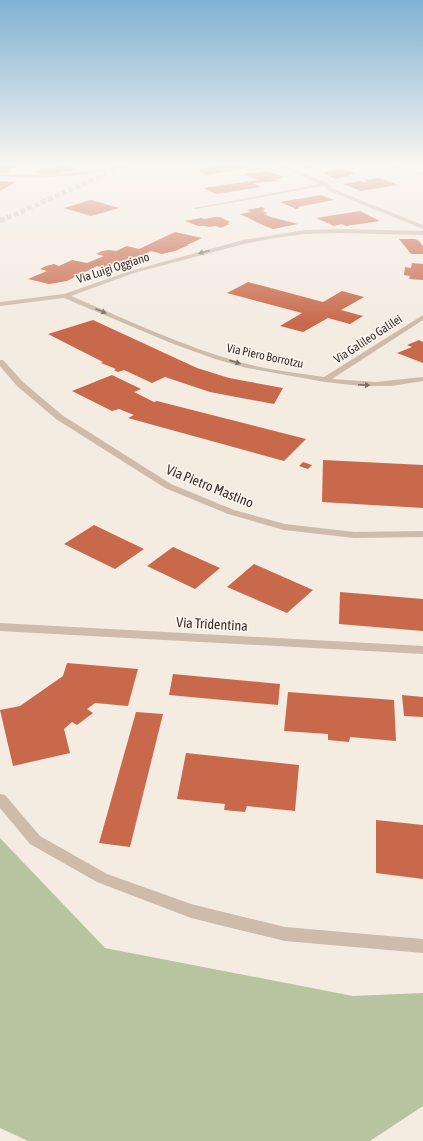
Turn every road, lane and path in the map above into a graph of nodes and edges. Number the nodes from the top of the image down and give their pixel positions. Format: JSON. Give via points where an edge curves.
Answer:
{"nodes":[{"id":1,"x":399,"y":217,"type":"edge"},
{"id":2,"x":423,"y":227,"type":"edge"},
{"id":3,"x":423,"y":233,"type":"edge"},
{"id":4,"x":65,"y":296,"type":"junction"},
{"id":5,"x":0,"y":304,"type":"edge"},
{"id":6,"x":423,"y":317,"type":"edge"},
{"id":7,"x":0,"y":362,"type":"edge"},
{"id":8,"x":325,"y":380,"type":"junction"},
{"id":9,"x":423,"y":380,"type":"edge"},
{"id":10,"x":423,"y":534,"type":"edge"},
{"id":11,"x":0,"y":627,"type":"edge"},
{"id":12,"x":423,"y":650,"type":"edge"},
{"id":13,"x":0,"y":799,"type":"edge"},
{"id":14,"x":423,"y":946,"type":"edge"}],
"edges":[{"from":1,"to":2,"type":"street"},
{"from":3,"to":4,"type":"street","name":"Via Luigi Oggiano","one_way":true,"via":[[305,232],[275,236],[132,272]]},
{"from":4,"to":5,"type":"street","name":"Via Luigi Oggiano"},
{"from":4,"to":8,"type":"street","name":"Via Piero Borrotzu","one_way":true,"via":[[212,355],[241,364]]},
{"from":6,"to":8,"type":"street","name":"Via Galileo Galilei"},
{"from":7,"to":10,"type":"street","name":"Via Pietro Mastino","via":[[20,384],[59,417],[168,486],[231,512],[284,527],[346,534]]},
{"from":8,"to":9,"type":"street","name":"Via Piero Borrotzu","one_way":true,"via":[[364,385]]},
{"from":11,"to":12,"type":"street","name":"Via Tridentina"},
{"from":13,"to":14,"type":"street","via":[[35,840],[102,878],[192,911],[285,934]]}]}
